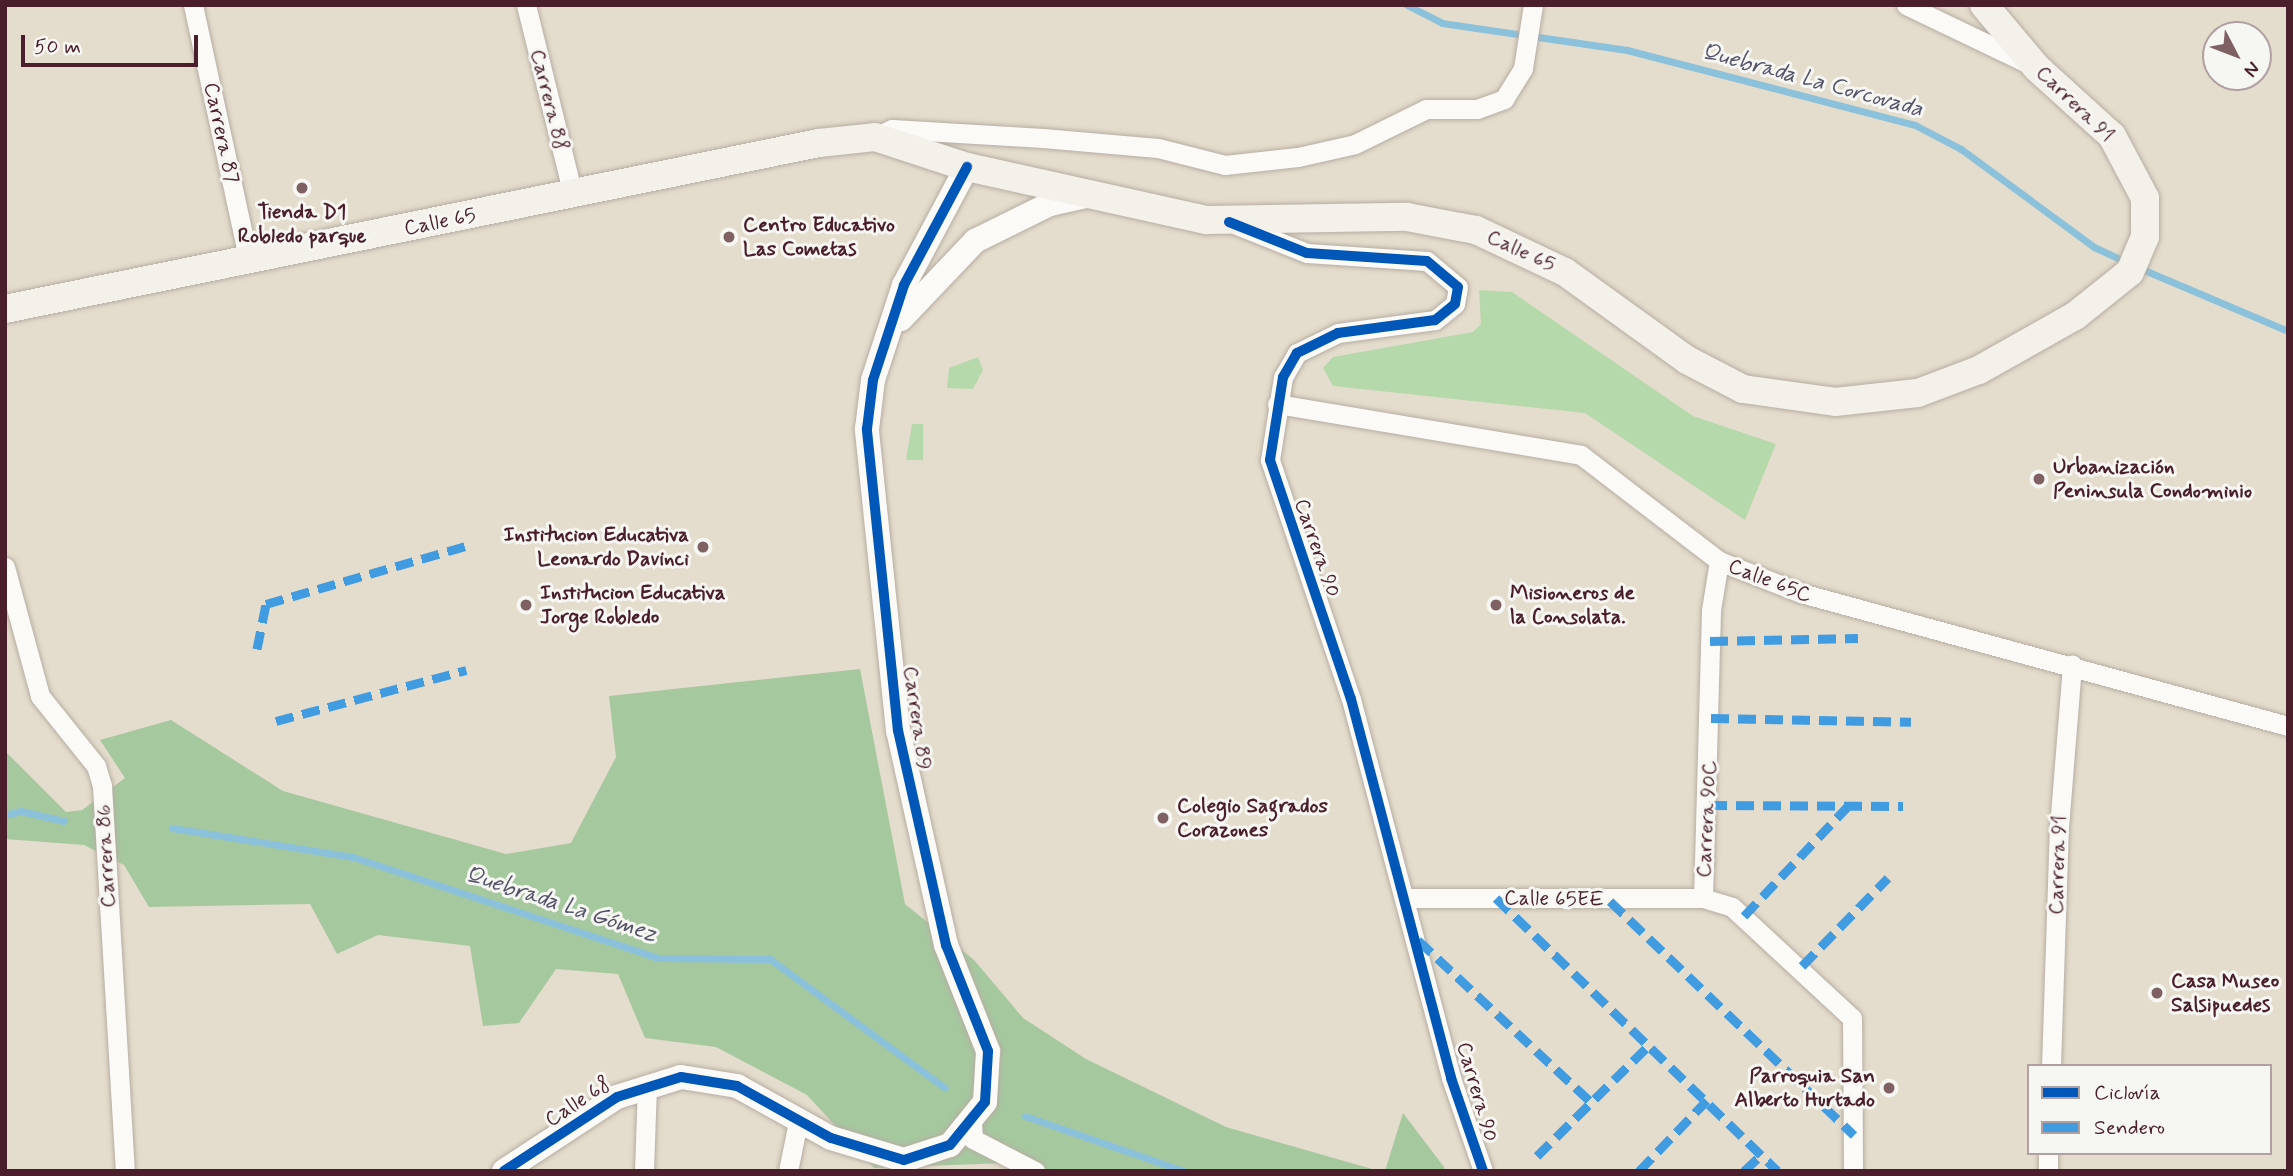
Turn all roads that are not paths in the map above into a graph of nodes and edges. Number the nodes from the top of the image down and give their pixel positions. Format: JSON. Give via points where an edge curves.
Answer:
{"nodes":[{"id":1,"x":193,"y":5,"type":"edge"},
{"id":2,"x":526,"y":5,"type":"edge"},
{"id":3,"x":1906,"y":5,"type":"edge"},
{"id":4,"x":1984,"y":5,"type":"edge"},
{"id":5,"x":1532,"y":6,"type":"edge"},
{"id":6,"x":2037,"y":68,"type":"junction"},
{"id":7,"x":875,"y":137,"type":"junction"},
{"id":8,"x":967,"y":167,"type":"junction"},
{"id":9,"x":573,"y":195,"type":"junction"},
{"id":10,"x":1091,"y":195,"type":"junction"},
{"id":11,"x":1229,"y":222,"type":"junction"},
{"id":12,"x":249,"y":261,"type":"junction"},
{"id":13,"x":2115,"y":288,"type":"joint"},
{"id":14,"x":5,"y":309,"type":"edge"},
{"id":15,"x":882,"y":349,"type":"junction"},
{"id":16,"x":1277,"y":404,"type":"junction"},
{"id":17,"x":1719,"y":561,"type":"junction"},
{"id":18,"x":5,"y":567,"type":"edge"},
{"id":19,"x":2072,"y":665,"type":"junction"},
{"id":20,"x":2288,"y":726,"type":"edge"},
{"id":21,"x":1405,"y":898,"type":"junction"},
{"id":22,"x":1703,"y":898,"type":"junction"},
{"id":23,"x":2051,"y":1064,"type":"edge"},
{"id":24,"x":646,"y":1085,"type":"junction"},
{"id":25,"x":798,"y":1122,"type":"junction"},
{"id":26,"x":972,"y":1122,"type":"junction"},
{"id":27,"x":831,"y":1138,"type":"joint"},
{"id":28,"x":125,"y":1171,"type":"edge"},
{"id":29,"x":503,"y":1171,"type":"edge"},
{"id":30,"x":645,"y":1171,"type":"edge"},
{"id":31,"x":788,"y":1171,"type":"edge"},
{"id":32,"x":1035,"y":1171,"type":"edge"},
{"id":33,"x":1483,"y":1171,"type":"edge"},
{"id":34,"x":1853,"y":1171,"type":"edge"}],
"edges":[{"from":1,"to":12,"type":"street","name":"Carrera 87"},
{"from":2,"to":9,"type":"street","name":"Carrera 88"},
{"from":3,"to":6,"type":"street"},
{"from":4,"to":6,"type":"main road","name":"Carrera 91"},
{"from":5,"to":7,"type":"street","name":"Calle 65","via":[[1523,68],[1514,89],[1495,104],[1426,109],[1355,144],[1298,157],[1225,164],[1158,148],[1043,138],[892,129]]},
{"from":6,"to":13,"type":"main road","name":"Carrera 91","via":[[2112,136],[2134,171],[2146,209],[2138,260]]},
{"from":7,"to":8,"type":"main road","name":"Calle 65"},
{"from":7,"to":9,"type":"main road","name":"Calle 65","via":[[818,143]]},
{"from":8,"to":10,"type":"main road","name":"Calle 65"},
{"from":8,"to":15,"type":"street","name":"Carrera 89","via":[[932,224]]},
{"from":9,"to":12,"type":"main road","name":"Calle 65"},
{"from":10,"to":11,"type":"main road","name":"Calle 65"},
{"from":10,"to":15,"type":"street","name":"Carrera 89","via":[[1050,204],[975,241],[923,289]]},
{"from":11,"to":13,"type":"main road","name":"Calle 65","via":[[1407,217],[1476,230],[1565,272],[1711,374],[1762,393],[1835,402],[1941,387]]},
{"from":11,"to":16,"type":"street","name":"Carrera 90","via":[[1307,253],[1427,261],[1458,287],[1455,304],[1435,320],[1338,333],[1307,346],[1290,361]]},
{"from":12,"to":14,"type":"main road","name":"Calle 65"},
{"from":15,"to":26,"type":"street","name":"Carrera 89","via":[[867,429],[884,625],[922,860],[952,965],[988,1051],[991,1080]]},
{"from":16,"to":17,"type":"street","name":"Calle 65C","via":[[1581,455]]},
{"from":16,"to":21,"type":"street","name":"Carrera 90","via":[[1270,451],[1278,496],[1351,699]]},
{"from":17,"to":19,"type":"street","name":"Calle 65C","via":[[1839,607]]},
{"from":17,"to":22,"type":"street","name":"Carrera 90C","via":[[1711,610]]},
{"from":18,"to":28,"type":"street","name":"Carrera 86","via":[[40,696],[96,766],[102,786]]},
{"from":19,"to":20,"type":"street","name":"Calle 65C"},
{"from":19,"to":23,"type":"street","name":"Carrera 91","via":[[2059,827]]},
{"from":21,"to":22,"type":"street","name":"Calle 65EE"},
{"from":21,"to":33,"type":"street","name":"Carrera 90"},
{"from":22,"to":34,"type":"street","name":"Carrera 90C","via":[[1744,916],[1848,1011]]},
{"from":24,"to":25,"type":"street","name":"Calle 68","via":[[681,1077],[720,1082]]},
{"from":24,"to":29,"type":"street","name":"Calle 68"},
{"from":24,"to":30,"type":"street"},
{"from":25,"to":27,"type":"street","name":"Calle 68"},
{"from":25,"to":31,"type":"street"},
{"from":26,"to":27,"type":"street","name":"Carrera 89","via":[[950,1145],[921,1158],[875,1155]]},
{"from":26,"to":32,"type":"street","via":[[973,1139]]}]}
